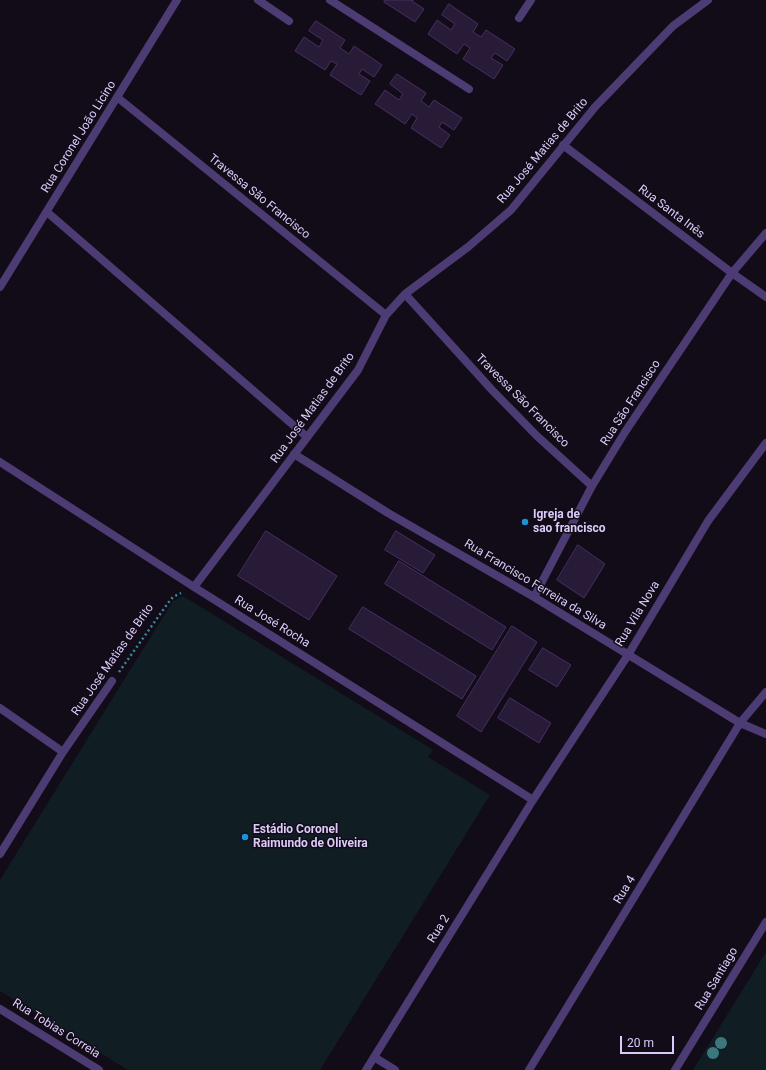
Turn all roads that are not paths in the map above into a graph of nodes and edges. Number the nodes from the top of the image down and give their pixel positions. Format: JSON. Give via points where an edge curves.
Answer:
{"nodes":[{"id":1,"x":177,"y":0,"type":"edge"},
{"id":2,"x":258,"y":0,"type":"edge"},
{"id":3,"x":330,"y":0,"type":"edge"},
{"id":4,"x":531,"y":0,"type":"edge"},
{"id":5,"x":708,"y":0,"type":"edge"},
{"id":6,"x":519,"y":18,"type":"dead end"},
{"id":7,"x":289,"y":21,"type":"dead end"},
{"id":8,"x":469,"y":89,"type":"dead end"},
{"id":9,"x":117,"y":98,"type":"junction"},
{"id":10,"x":563,"y":145,"type":"junction"},
{"id":11,"x":47,"y":212,"type":"junction"},
{"id":12,"x":766,"y":232,"type":"edge"},
{"id":13,"x":732,"y":273,"type":"junction"},
{"id":14,"x":0,"y":286,"type":"edge"},
{"id":15,"x":405,"y":294,"type":"junction"},
{"id":16,"x":766,"y":297,"type":"edge"},
{"id":17,"x":386,"y":315,"type":"junction"},
{"id":18,"x":307,"y":437,"type":"junction"},
{"id":19,"x":766,"y":443,"type":"edge"},
{"id":20,"x":294,"y":454,"type":"junction"},
{"id":21,"x":0,"y":462,"type":"edge"},
{"id":22,"x":592,"y":486,"type":"junction"},
{"id":23,"x":194,"y":587,"type":"junction"},
{"id":24,"x":534,"y":597,"type":"junction"},
{"id":25,"x":628,"y":655,"type":"junction"},
{"id":26,"x":112,"y":681,"type":"road end"},
{"id":27,"x":766,"y":692,"type":"edge"},
{"id":28,"x":0,"y":708,"type":"edge"},
{"id":29,"x":740,"y":723,"type":"junction"},
{"id":30,"x":766,"y":734,"type":"edge"},
{"id":31,"x":63,"y":752,"type":"junction"},
{"id":32,"x":534,"y":800,"type":"junction"},
{"id":33,"x":0,"y":854,"type":"edge"},
{"id":34,"x":766,"y":922,"type":"edge"},
{"id":35,"x":0,"y":1009,"type":"edge"},
{"id":36,"x":374,"y":1057,"type":"junction"},
{"id":37,"x":99,"y":1070,"type":"edge"},
{"id":38,"x":366,"y":1070,"type":"edge"},
{"id":39,"x":395,"y":1070,"type":"edge"},
{"id":40,"x":529,"y":1070,"type":"edge"},
{"id":41,"x":676,"y":1070,"type":"edge"}],
"edges":[{"from":1,"to":9,"type":"street","name":"Rua Coronel João Licino"},
{"from":2,"to":7,"type":"street"},
{"from":3,"to":8,"type":"street"},
{"from":4,"to":6,"type":"street"},
{"from":5,"to":10,"type":"street","name":"Rua José Matias de Brito","via":[[673,26],[595,106]]},
{"from":9,"to":11,"type":"street","name":"Rua Coronel João Licino"},
{"from":9,"to":17,"type":"street","name":"Travessa São Francisco"},
{"from":10,"to":13,"type":"street","name":"Rua Santa Inês"},
{"from":10,"to":15,"type":"street","name":"Rua José Matias de Brito","via":[[511,210],[468,248]]},
{"from":11,"to":14,"type":"street","name":"Rua Coronel João Licino"},
{"from":11,"to":18,"type":"street"},
{"from":12,"to":13,"type":"street","name":"Rua São Francisco"},
{"from":13,"to":16,"type":"street","name":"Rua Santa Inês"},
{"from":13,"to":22,"type":"street","name":"Rua São Francisco","via":[[625,432]]},
{"from":15,"to":17,"type":"street","name":"Rua José Matias de Brito"},
{"from":15,"to":22,"type":"street","name":"Travessa São Francisco","via":[[492,390],[537,436]]},
{"from":17,"to":18,"type":"street","name":"Rua José Matias de Brito","via":[[358,370]]},
{"from":18,"to":20,"type":"street","name":"Rua José Matias de Brito"},
{"from":19,"to":25,"type":"street","name":"Rua Vila Nova","via":[[708,521]]},
{"from":20,"to":23,"type":"street","name":"Rua José Matias de Brito"},
{"from":20,"to":24,"type":"street","name":"Rua Francisco Ferreira da Silva","via":[[388,513]]},
{"from":21,"to":23,"type":"street","name":"Rua José Rocha"},
{"from":22,"to":24,"type":"street","name":"Rua São Francisco"},
{"from":23,"to":32,"type":"street","name":"Rua José Rocha"},
{"from":24,"to":25,"type":"street","name":"Rua Francisco Ferreira da Silva"},
{"from":25,"to":29,"type":"street","name":"Rua Francisco Ferreira da Silva"},
{"from":25,"to":32,"type":"street","name":"Rua Vila Nova"},
{"from":26,"to":31,"type":"street","name":"Rua José Matias de Brito"},
{"from":27,"to":29,"type":"street","name":"Rua 4"},
{"from":28,"to":31,"type":"street"},
{"from":29,"to":30,"type":"street","name":"Rua Francisco Ferreira da Silva"},
{"from":29,"to":40,"type":"street","name":"Rua 4"},
{"from":31,"to":33,"type":"street","name":"Rua José Matias de Brito"},
{"from":32,"to":36,"type":"street","name":"Rua 2"},
{"from":34,"to":41,"type":"street","name":"Rua Santiago"},
{"from":35,"to":37,"type":"street","name":"Rua Tobias Correia"},
{"from":36,"to":38,"type":"street","name":"Rua 2"},
{"from":36,"to":39,"type":"street"}]}
